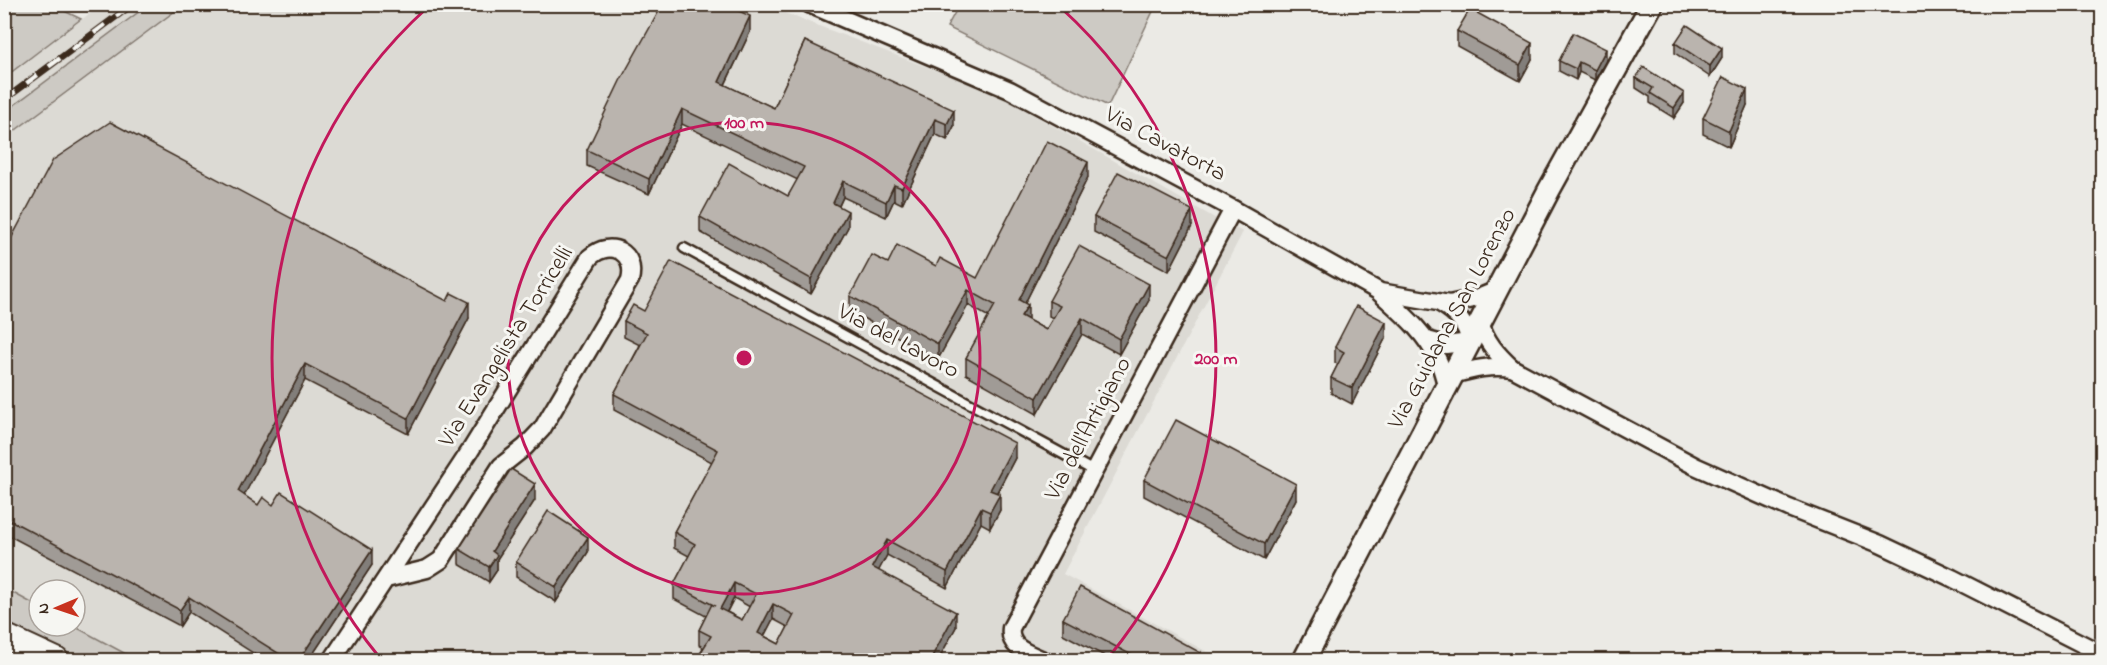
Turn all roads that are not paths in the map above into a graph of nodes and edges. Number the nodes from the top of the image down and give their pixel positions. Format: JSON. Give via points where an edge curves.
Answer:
{"nodes":[{"id":1,"x":809,"y":4,"type":"edge"},
{"id":2,"x":1652,"y":4,"type":"edge"},
{"id":3,"x":1233,"y":209,"type":"junction"},
{"id":4,"x":684,"y":248,"type":"dead end"},
{"id":5,"x":1497,"y":290,"type":"junction"},
{"id":6,"x":1380,"y":292,"type":"junction"},
{"id":7,"x":1440,"y":303,"type":"junction"},
{"id":8,"x":1480,"y":322,"type":"junction"},
{"id":9,"x":1426,"y":340,"type":"junction"},
{"id":10,"x":1470,"y":342,"type":"junction"},
{"id":11,"x":1512,"y":368,"type":"junction"},
{"id":12,"x":1450,"y":381,"type":"junction"},
{"id":13,"x":1095,"y":471,"type":"junction"},
{"id":14,"x":386,"y":579,"type":"junction"},
{"id":15,"x":4,"y":636,"type":"edge"},
{"id":16,"x":2103,"y":654,"type":"edge"},
{"id":17,"x":56,"y":660,"type":"edge"},
{"id":18,"x":332,"y":660,"type":"edge"},
{"id":19,"x":1043,"y":660,"type":"edge"},
{"id":20,"x":1304,"y":660,"type":"edge"}],
"edges":[{"from":1,"to":3,"type":"street","name":"Via Cavatorta","via":[[1010,90]]},
{"from":2,"to":5,"type":"street","name":"Via Guidana San Lorenzo"},
{"from":3,"to":6,"type":"street","name":"Via Cavatorta"},
{"from":3,"to":13,"type":"street","name":"Via dell'Artigiano"},
{"from":4,"to":13,"type":"lane","name":"Via del Lavoro"},
{"from":5,"to":7,"type":"street","name":"Via Cavatorta","via":[[1478,298]]},
{"from":5,"to":8,"type":"street","name":"Via Guidana San Lorenzo"},
{"from":6,"to":7,"type":"street","name":"Via Cavatorta"},
{"from":6,"to":9,"type":"street"},
{"from":7,"to":10,"type":"street","via":[[1467,327]]},
{"from":8,"to":10,"type":"street","name":"Via Guidana San Lorenzo"},
{"from":8,"to":11,"type":"street","via":[[1490,345]]},
{"from":9,"to":10,"type":"street","via":[[1446,345]]},
{"from":9,"to":12,"type":"street"},
{"from":10,"to":12,"type":"street","name":"Via Guidana San Lorenzo"},
{"from":11,"to":12,"type":"street","via":[[1473,369]]},
{"from":11,"to":16,"type":"street","via":[[1695,466],[1880,544]]},
{"from":12,"to":20,"type":"street","name":"Via Guidana San Lorenzo"},
{"from":13,"to":19,"type":"street","name":"Via dell'Artigiano","via":[[1011,628],[1016,646]]},
{"from":14,"to":14,"type":"street","name":"Via Evangelista Torricelli","via":[[427,569],[441,560],[501,466],[542,429],[630,280],[631,266],[623,253],[610,248],[590,257]]},
{"from":14,"to":18,"type":"street","name":"Via Evangelista Torricelli"},
{"from":15,"to":17,"type":"main road"}]}
